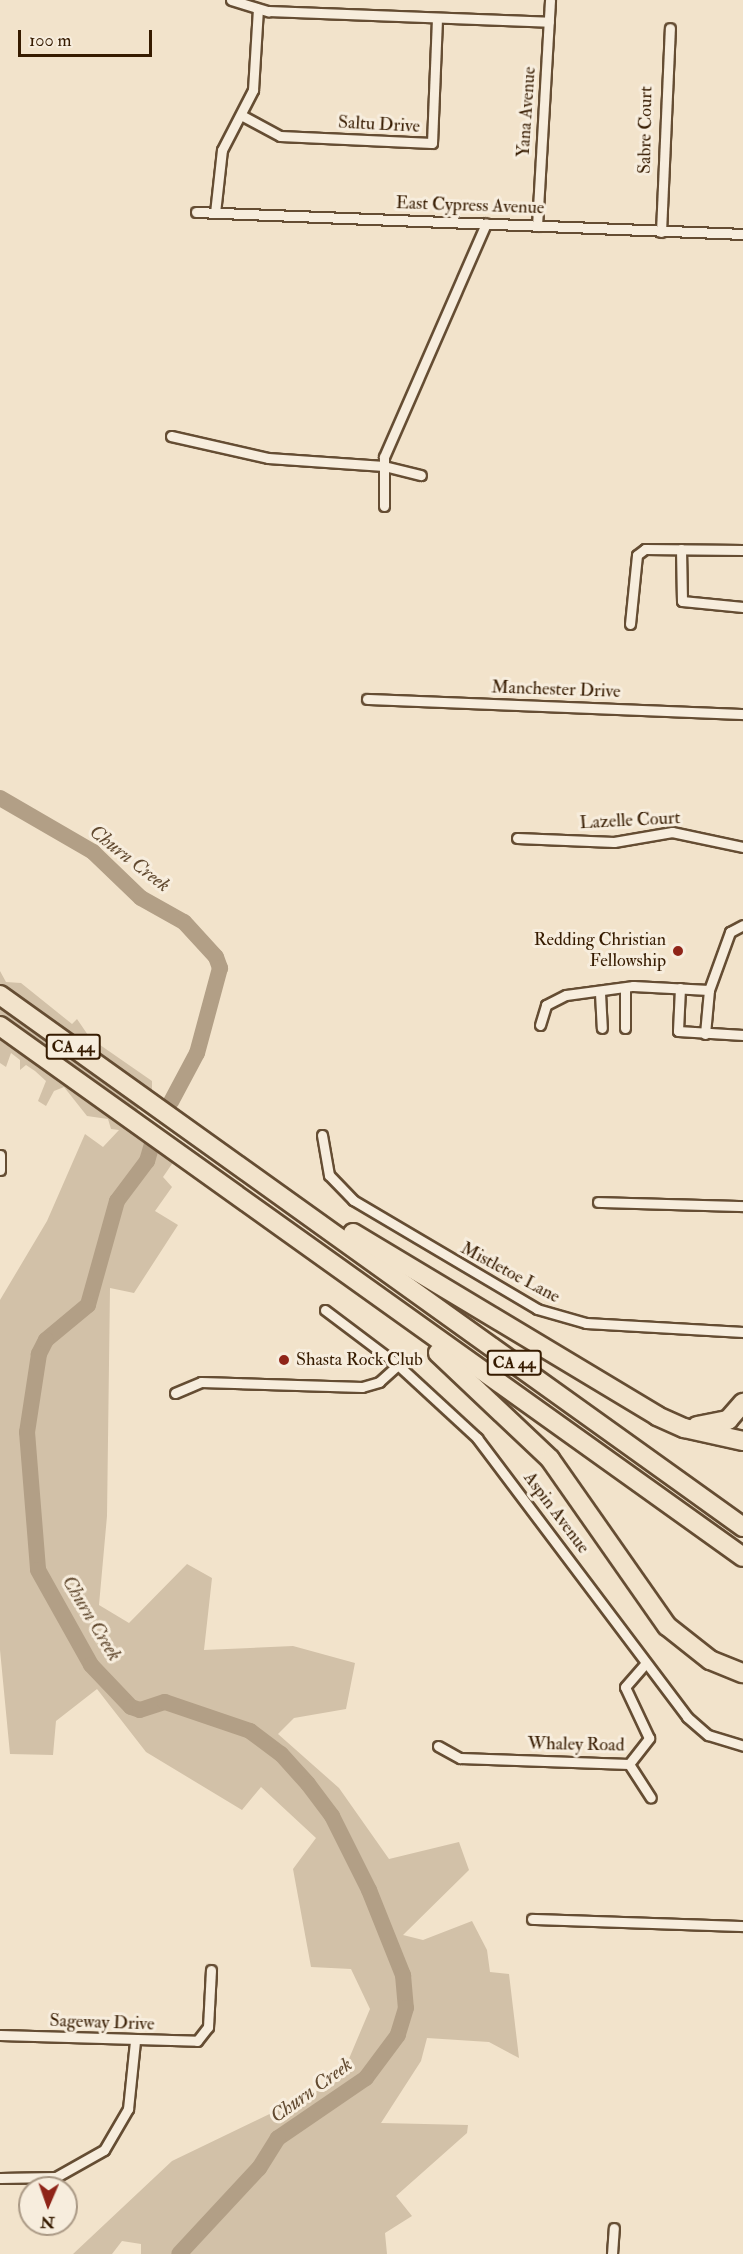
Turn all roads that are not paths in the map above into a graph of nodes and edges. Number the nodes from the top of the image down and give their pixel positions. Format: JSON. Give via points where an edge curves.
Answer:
{"nodes":[{"id":1,"x":231,"y":0,"type":"edge"},
{"id":2,"x":550,"y":0,"type":"edge"},
{"id":3,"x":258,"y":9,"type":"junction"},
{"id":4,"x":437,"y":19,"type":"junction"},
{"id":5,"x":549,"y":22,"type":"junction"},
{"id":6,"x":670,"y":28,"type":"dead end"},
{"id":7,"x":241,"y":115,"type":"junction"},
{"id":8,"x":196,"y":212,"type":"dead end"},
{"id":9,"x":215,"y":213,"type":"junction"},
{"id":10,"x":486,"y":223,"type":"junction"},
{"id":11,"x":537,"y":226,"type":"junction"},
{"id":12,"x":661,"y":232,"type":"junction"},
{"id":13,"x":743,"y":234,"type":"edge"},
{"id":14,"x":171,"y":436,"type":"dead end"},
{"id":15,"x":384,"y":466,"type":"junction"},
{"id":16,"x":421,"y":476,"type":"dead end"},
{"id":17,"x":384,"y":506,"type":"dead end"},
{"id":18,"x":681,"y":549,"type":"junction"},
{"id":19,"x":743,"y":550,"type":"edge"},
{"id":20,"x":743,"y":607,"type":"edge"},
{"id":21,"x":630,"y":624,"type":"dead end"},
{"id":22,"x":367,"y":699,"type":"dead end"},
{"id":23,"x":743,"y":714,"type":"edge"},
{"id":24,"x":517,"y":838,"type":"dead end"},
{"id":25,"x":743,"y":847,"type":"edge"},
{"id":26,"x":743,"y":925,"type":"edge"},
{"id":27,"x":680,"y":988,"type":"junction"},
{"id":28,"x":625,"y":990,"type":"junction"},
{"id":29,"x":709,"y":990,"type":"junction"},
{"id":30,"x":600,"y":993,"type":"junction"},
{"id":31,"x":0,"y":995,"type":"edge"},
{"id":32,"x":540,"y":1025,"type":"dead end"},
{"id":33,"x":0,"y":1026,"type":"edge"},
{"id":34,"x":602,"y":1028,"type":"dead end"},
{"id":35,"x":625,"y":1028,"type":"dead end"},
{"id":36,"x":705,"y":1034,"type":"junction"},
{"id":37,"x":743,"y":1035,"type":"edge"},
{"id":38,"x":322,"y":1135,"type":"dead end"},
{"id":39,"x":0,"y":1155,"type":"edge"},
{"id":40,"x":0,"y":1170,"type":"edge"},
{"id":41,"x":287,"y":1196,"type":"junction"},
{"id":42,"x":598,"y":1202,"type":"dead end"},
{"id":43,"x":743,"y":1206,"type":"edge"},
{"id":44,"x":388,"y":1304,"type":"junction"},
{"id":45,"x":325,"y":1310,"type":"dead end"},
{"id":46,"x":743,"y":1332,"type":"edge"},
{"id":47,"x":398,"y":1365,"type":"junction"},
{"id":48,"x":175,"y":1393,"type":"dead end"},
{"id":49,"x":743,"y":1403,"type":"edge"},
{"id":50,"x":657,"y":1416,"type":"junction"},
{"id":51,"x":743,"y":1441,"type":"edge"},
{"id":52,"x":743,"y":1527,"type":"edge"},
{"id":53,"x":743,"y":1557,"type":"edge"},
{"id":54,"x":646,"y":1663,"type":"junction"},
{"id":55,"x":743,"y":1673,"type":"edge"},
{"id":56,"x":438,"y":1746,"type":"dead end"},
{"id":57,"x":743,"y":1746,"type":"edge"},
{"id":58,"x":629,"y":1764,"type":"junction"},
{"id":59,"x":651,"y":1798,"type":"dead end"},
{"id":60,"x":532,"y":1919,"type":"dead end"},
{"id":61,"x":743,"y":1926,"type":"edge"},
{"id":62,"x":210,"y":1970,"type":"dead end"},
{"id":63,"x":0,"y":2035,"type":"edge"},
{"id":64,"x":135,"y":2041,"type":"junction"},
{"id":65,"x":0,"y":2178,"type":"edge"},
{"id":66,"x":614,"y":2228,"type":"dead end"},
{"id":67,"x":612,"y":2254,"type":"edge"}],
"edges":[{"from":1,"to":3,"type":"street"},
{"from":2,"to":5,"type":"street","name":"Yana Avenue"},
{"from":3,"to":4,"type":"street"},
{"from":3,"to":7,"type":"street","via":[[255,75]]},
{"from":4,"to":5,"type":"street"},
{"from":4,"to":7,"type":"street","name":"Saltu Drive","via":[[432,143],[280,136]]},
{"from":5,"to":11,"type":"street","name":"Yana Avenue"},
{"from":6,"to":12,"type":"street","name":"Sabre Court"},
{"from":7,"to":9,"type":"street","via":[[222,150]]},
{"from":8,"to":9,"type":"street","name":"East Cypress Avenue"},
{"from":9,"to":10,"type":"street","name":"East Cypress Avenue"},
{"from":10,"to":11,"type":"street","name":"East Cypress Avenue"},
{"from":10,"to":15,"type":"street"},
{"from":11,"to":12,"type":"street","name":"East Cypress Avenue"},
{"from":12,"to":13,"type":"street","name":"East Cypress Avenue"},
{"from":14,"to":15,"type":"street","via":[[268,458]]},
{"from":15,"to":16,"type":"street"},
{"from":15,"to":17,"type":"street"},
{"from":18,"to":19,"type":"street"},
{"from":18,"to":20,"type":"street","via":[[682,601]]},
{"from":18,"to":21,"type":"street","via":[[645,549],[637,555]]},
{"from":22,"to":23,"type":"street","name":"Manchester Drive"},
{"from":24,"to":25,"type":"street","name":"Lazelle Court","via":[[607,842],[672,832]]},
{"from":26,"to":29,"type":"street","via":[[730,932]]},
{"from":27,"to":28,"type":"street"},
{"from":27,"to":29,"type":"street"},
{"from":27,"to":36,"type":"street","via":[[678,1031]]},
{"from":28,"to":30,"type":"street"},
{"from":28,"to":35,"type":"street"},
{"from":29,"to":36,"type":"street"},
{"from":30,"to":32,"type":"street","via":[[552,1001]]},
{"from":30,"to":34,"type":"street"},
{"from":31,"to":41,"type":"highway","number":"CA 44"},
{"from":33,"to":44,"type":"highway","number":"CA 44"},
{"from":36,"to":37,"type":"street"},
{"from":38,"to":46,"type":"street","name":"Mistletoe Lane","via":[[329,1175],[352,1200],[537,1309],[586,1323]]},
{"from":39,"to":40,"type":"street"},
{"from":41,"to":50,"type":"highway"},
{"from":41,"to":52,"type":"highway","number":"CA 44"},
{"from":42,"to":43,"type":"street"},
{"from":44,"to":53,"type":"highway","number":"CA 44"},
{"from":44,"to":55,"type":"highway","via":[[550,1459],[667,1626],[710,1660]]},
{"from":45,"to":47,"type":"street","name":"Aspin Avenue"},
{"from":47,"to":48,"type":"street","via":[[379,1382],[362,1387],[201,1382]]},
{"from":47,"to":54,"type":"street","name":"Aspin Avenue","via":[[501,1466]]},
{"from":49,"to":50,"type":"highway","via":[[728,1420],[710,1427]]},
{"from":50,"to":51,"type":"highway","via":[[684,1428]]},
{"from":54,"to":57,"type":"street","name":"Aspin Avenue","via":[[702,1731]]},
{"from":54,"to":58,"type":"street","name":"Whaley Road","via":[[625,1687],[649,1738]]},
{"from":56,"to":58,"type":"street","name":"Whaley Road","via":[[460,1758]]},
{"from":58,"to":59,"type":"street"},
{"from":60,"to":61,"type":"street"},
{"from":62,"to":64,"type":"street","name":"Sageway Drive","via":[[208,2027],[201,2039]]},
{"from":63,"to":64,"type":"street","name":"Sageway Drive"},
{"from":64,"to":65,"type":"street","via":[[128,2109],[104,2150],[65,2174]]},
{"from":66,"to":67,"type":"street"}]}
